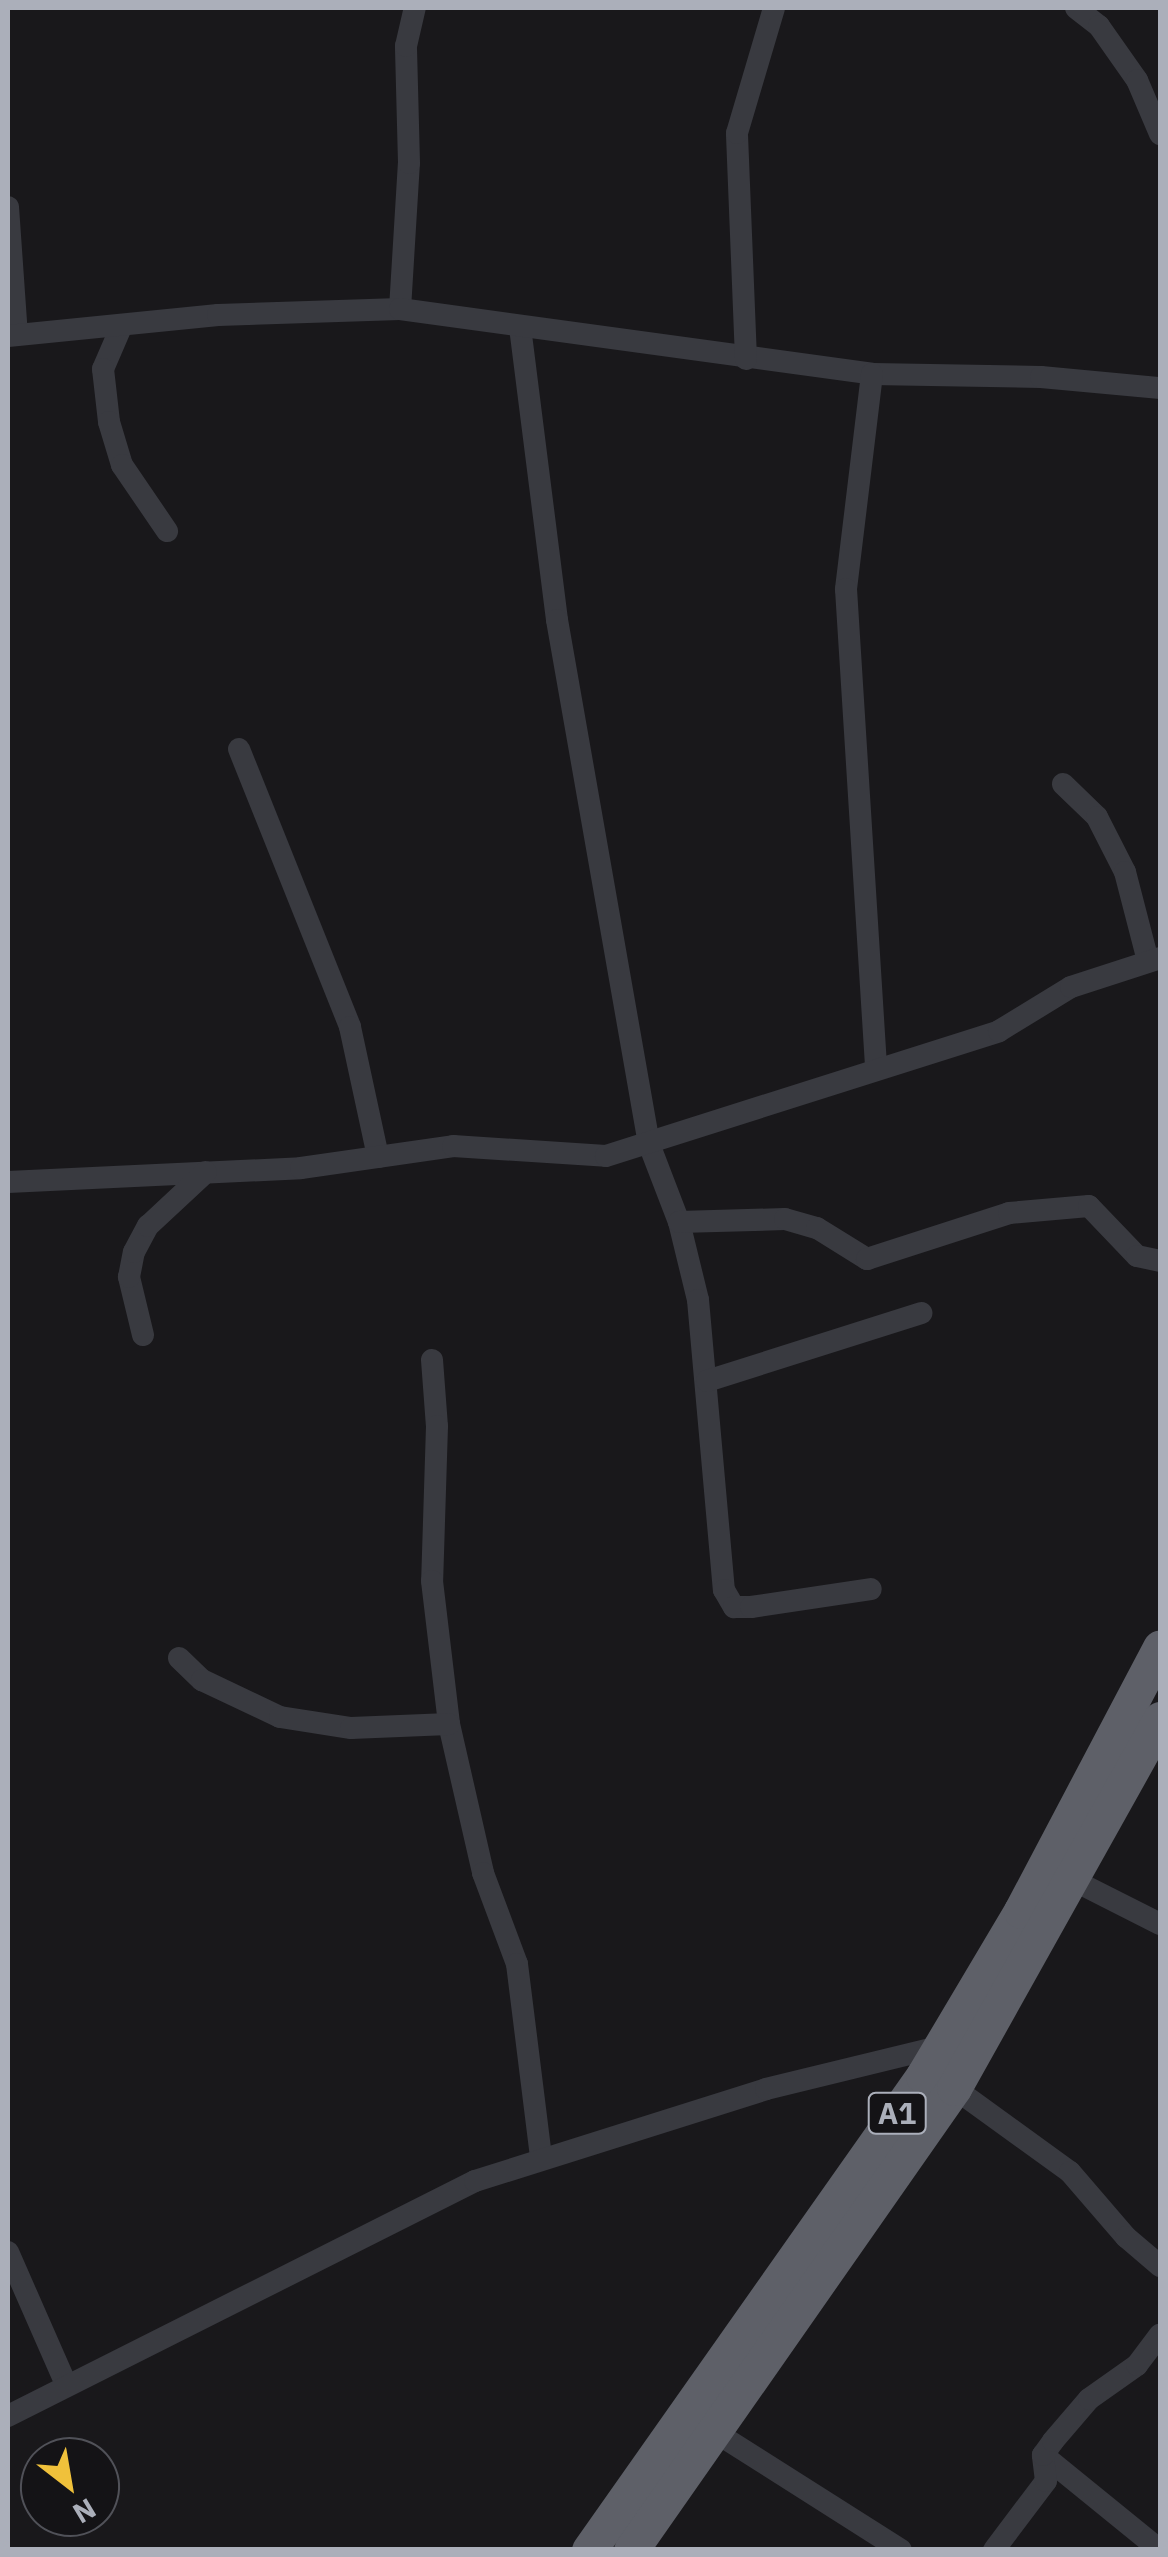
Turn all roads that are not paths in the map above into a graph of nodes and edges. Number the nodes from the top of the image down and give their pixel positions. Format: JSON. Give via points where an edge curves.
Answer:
{"nodes":[{"id":1,"x":415,"y":8,"type":"edge"},
{"id":2,"x":774,"y":8,"type":"edge"},
{"id":3,"x":1076,"y":8,"type":"edge"},
{"id":4,"x":1160,"y":134,"type":"edge"},
{"id":5,"x":8,"y":207,"type":"edge"},
{"id":6,"x":400,"y":309,"type":"junction"},
{"id":7,"x":122,"y":325,"type":"junction"},
{"id":8,"x":520,"y":327,"type":"junction"},
{"id":9,"x":12,"y":336,"type":"edge"},
{"id":10,"x":746,"y":359,"type":"junction"},
{"id":11,"x":872,"y":374,"type":"junction"},
{"id":12,"x":1160,"y":388,"type":"edge"},
{"id":13,"x":167,"y":531,"type":"dead end"},
{"id":14,"x":239,"y":748,"type":"dead end"},
{"id":15,"x":1063,"y":784,"type":"dead end"},
{"id":16,"x":1154,"y":959,"type":"edge"},
{"id":17,"x":876,"y":1066,"type":"junction"},
{"id":18,"x":649,"y":1144,"type":"junction"},
{"id":19,"x":378,"y":1157,"type":"junction"},
{"id":20,"x":206,"y":1172,"type":"junction"},
{"id":21,"x":8,"y":1182,"type":"edge"},
{"id":22,"x":680,"y":1222,"type":"junction"},
{"id":23,"x":1160,"y":1261,"type":"edge"},
{"id":24,"x":922,"y":1314,"type":"dead end"},
{"id":25,"x":143,"y":1335,"type":"dead end"},
{"id":26,"x":432,"y":1360,"type":"dead end"},
{"id":27,"x":707,"y":1381,"type":"junction"},
{"id":28,"x":871,"y":1589,"type":"dead end"},
{"id":29,"x":1160,"y":1648,"type":"edge"},
{"id":30,"x":179,"y":1658,"type":"dead end"},
{"id":31,"x":1160,"y":1719,"type":"edge"},
{"id":32,"x":449,"y":1724,"type":"junction"},
{"id":33,"x":1075,"y":1880,"type":"junction"},
{"id":34,"x":1160,"y":1924,"type":"edge"},
{"id":35,"x":942,"y":2046,"type":"junction"},
{"id":36,"x":954,"y":2088,"type":"junction"},
{"id":37,"x":541,"y":2156,"type":"junction"},
{"id":38,"x":8,"y":2252,"type":"edge"},
{"id":39,"x":1160,"y":2266,"type":"edge"},
{"id":40,"x":1160,"y":2334,"type":"edge"},
{"id":41,"x":65,"y":2382,"type":"junction"},
{"id":42,"x":8,"y":2416,"type":"edge"},
{"id":43,"x":715,"y":2432,"type":"junction"},
{"id":44,"x":1042,"y":2455,"type":"junction"},
{"id":45,"x":589,"y":2550,"type":"edge"},
{"id":46,"x":631,"y":2550,"type":"edge"},
{"id":47,"x":901,"y":2550,"type":"edge"},
{"id":48,"x":994,"y":2550,"type":"edge"},
{"id":49,"x":1160,"y":2550,"type":"edge"}],
"edges":[{"from":1,"to":6,"type":"street","via":[[406,46],[409,163]]},
{"from":2,"to":10,"type":"street","via":[[737,133]]},
{"from":3,"to":4,"type":"street","via":[[1099,26],[1137,80]]},
{"from":5,"to":9,"type":"street"},
{"from":6,"to":7,"type":"street"},
{"from":6,"to":8,"type":"street"},
{"from":7,"to":9,"type":"street"},
{"from":7,"to":13,"type":"street","via":[[104,370],[106,412],[122,465]]},
{"from":8,"to":10,"type":"street"},
{"from":8,"to":18,"type":"street","via":[[557,620]]},
{"from":10,"to":11,"type":"street"},
{"from":11,"to":12,"type":"street","via":[[1041,377]]},
{"from":11,"to":17,"type":"street","via":[[846,589]]},
{"from":14,"to":19,"type":"street","via":[[350,1027]]},
{"from":15,"to":16,"type":"street","via":[[1097,817],[1125,872]]},
{"from":16,"to":17,"type":"street","via":[[1071,987],[999,1032]]},
{"from":17,"to":18,"type":"street"},
{"from":18,"to":19,"type":"street","via":[[606,1156],[453,1146]]},
{"from":18,"to":22,"type":"street"},
{"from":19,"to":20,"type":"street"},
{"from":20,"to":21,"type":"street"},
{"from":20,"to":25,"type":"street","via":[[148,1226],[134,1252],[129,1277]]},
{"from":22,"to":23,"type":"street","via":[[785,1218],[817,1228],[867,1259],[1010,1213],[1089,1206],[1137,1256]]},
{"from":22,"to":27,"type":"street"},
{"from":24,"to":27,"type":"street"},
{"from":26,"to":32,"type":"street","via":[[438,1426],[432,1580]]},
{"from":27,"to":28,"type":"street","via":[[728,1600],[751,1607]]},
{"from":29,"to":35,"type":"highway","number":"A1"},
{"from":30,"to":32,"type":"street","via":[[202,1680],[280,1717],[351,1728]]},
{"from":31,"to":33,"type":"highway","number":"A1"},
{"from":32,"to":37,"type":"street","via":[[483,1873],[517,1964]]},
{"from":33,"to":34,"type":"street"},
{"from":33,"to":36,"type":"highway","number":"A1"},
{"from":35,"to":37,"type":"street","via":[[828,2071]]},
{"from":35,"to":45,"type":"highway","number":"A1"},
{"from":36,"to":39,"type":"street","via":[[1070,2172]]},
{"from":36,"to":43,"type":"highway","number":"A1"},
{"from":37,"to":41,"type":"street","via":[[474,2180],[213,2318]]},
{"from":38,"to":41,"type":"street"},
{"from":40,"to":44,"type":"street","via":[[1138,2365],[1089,2399]]},
{"from":41,"to":42,"type":"street"},
{"from":43,"to":46,"type":"highway","number":"A1"},
{"from":43,"to":47,"type":"street"},
{"from":44,"to":48,"type":"street","via":[[1046,2481]]},
{"from":44,"to":49,"type":"street"}]}
